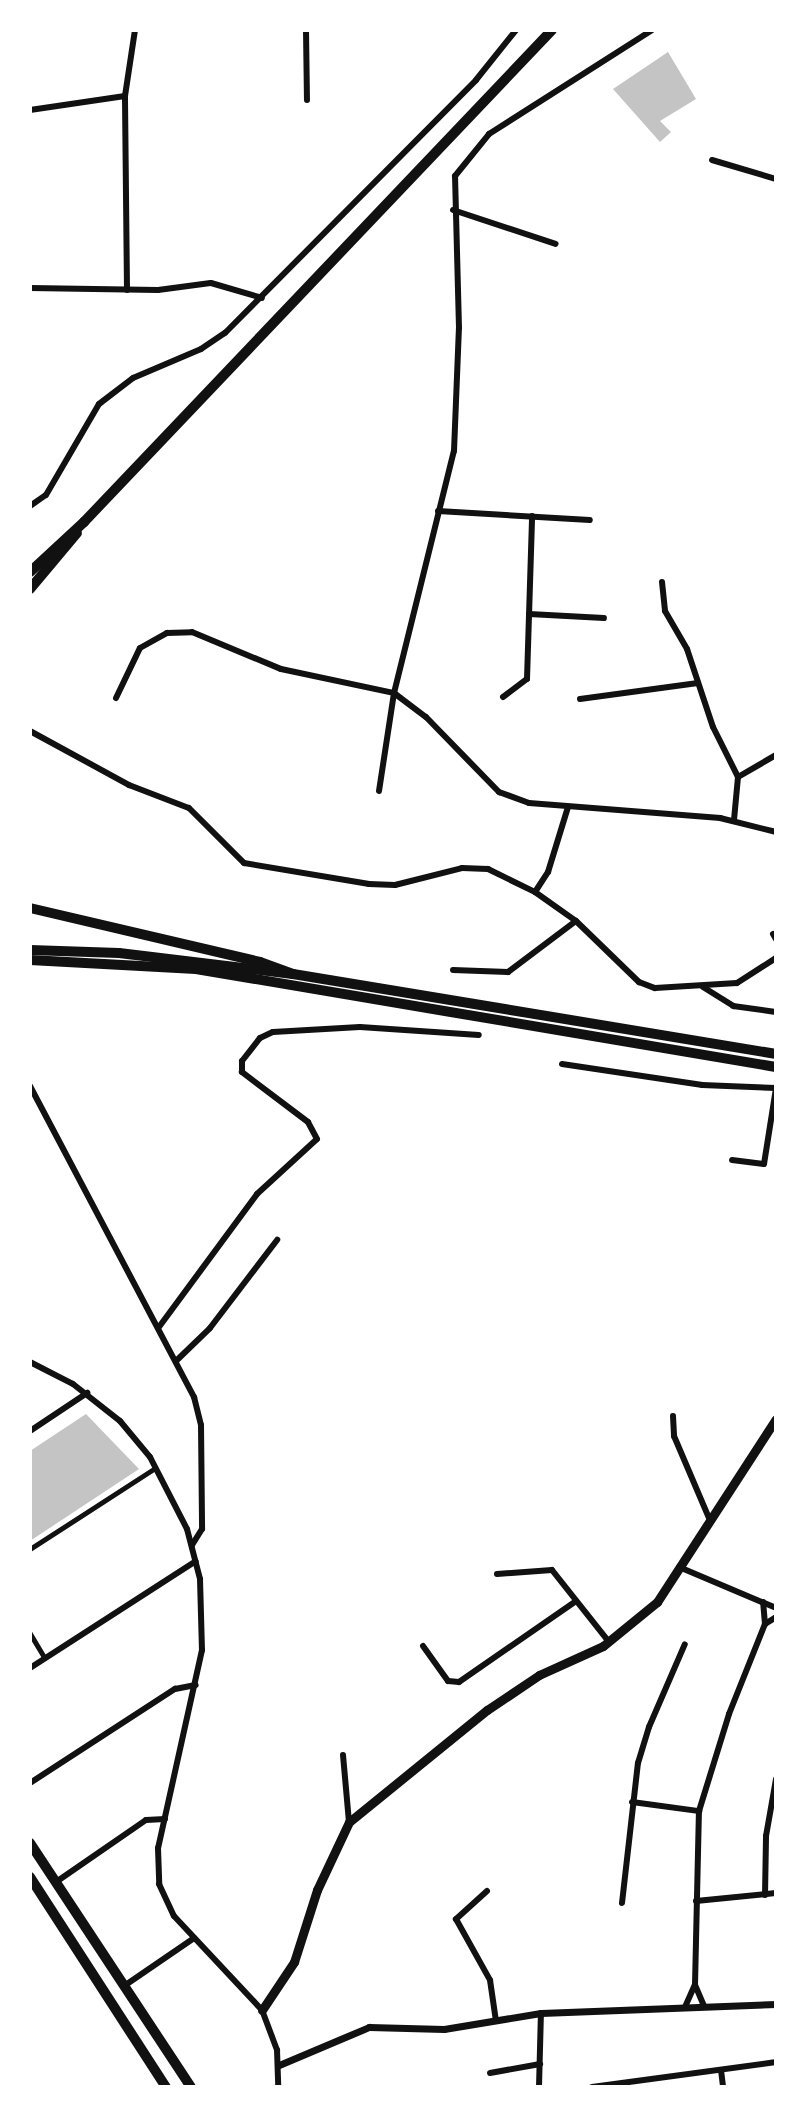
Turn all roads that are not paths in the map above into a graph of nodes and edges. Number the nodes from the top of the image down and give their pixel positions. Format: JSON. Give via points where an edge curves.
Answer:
{"nodes":[{"id":1,"x":135,"y":30,"type":"edge"},
{"id":2,"x":306,"y":30,"type":"edge"},
{"id":3,"x":516,"y":30,"type":"edge"},
{"id":4,"x":552,"y":30,"type":"edge"},
{"id":5,"x":652,"y":30,"type":"edge"},
{"id":6,"x":125,"y":96,"type":"junction"},
{"id":7,"x":307,"y":100,"type":"dead end"},
{"id":8,"x":30,"y":110,"type":"edge"},
{"id":9,"x":712,"y":160,"type":"dead end"},
{"id":10,"x":776,"y":179,"type":"edge"},
{"id":11,"x":453,"y":210,"type":"junction"},
{"id":12,"x":555,"y":244,"type":"dead end"},
{"id":13,"x":30,"y":288,"type":"edge"},
{"id":14,"x":127,"y":290,"type":"junction"},
{"id":15,"x":262,"y":299,"type":"junction"},
{"id":16,"x":30,"y":506,"type":"edge"},
{"id":17,"x":438,"y":511,"type":"junction"},
{"id":18,"x":532,"y":516,"type":"junction"},
{"id":19,"x":590,"y":520,"type":"dead end"},
{"id":20,"x":84,"y":522,"type":"junction"},
{"id":21,"x":30,"y":572,"type":"edge"},
{"id":22,"x":662,"y":582,"type":"dead end"},
{"id":23,"x":30,"y":589,"type":"edge"},
{"id":24,"x":529,"y":614,"type":"junction"},
{"id":25,"x":604,"y":618,"type":"dead end"},
{"id":26,"x":698,"y":683,"type":"junction"},
{"id":27,"x":394,"y":693,"type":"junction"},
{"id":28,"x":503,"y":697,"type":"dead end"},
{"id":29,"x":116,"y":698,"type":"dead end"},
{"id":30,"x":580,"y":699,"type":"dead end"},
{"id":31,"x":30,"y":731,"type":"edge"},
{"id":32,"x":776,"y":755,"type":"edge"},
{"id":33,"x":738,"y":777,"type":"junction"},
{"id":34,"x":379,"y":791,"type":"dead end"},
{"id":35,"x":568,"y":807,"type":"junction"},
{"id":36,"x":734,"y":820,"type":"junction"},
{"id":37,"x":776,"y":832,"type":"edge"},
{"id":38,"x":535,"y":892,"type":"junction"},
{"id":39,"x":30,"y":908,"type":"edge"},
{"id":40,"x":576,"y":921,"type":"junction"},
{"id":41,"x":30,"y":950,"type":"edge"},
{"id":42,"x":776,"y":958,"type":"edge"},
{"id":43,"x":30,"y":960,"type":"edge"},
{"id":44,"x":30,"y":967,"type":"edge"},
{"id":45,"x":453,"y":970,"type":"dead end"},
{"id":46,"x":293,"y":974,"type":"junction"},
{"id":47,"x":244,"y":980,"type":"junction"},
{"id":48,"x":704,"y":987,"type":"junction"},
{"id":49,"x":776,"y":1012,"type":"edge"},
{"id":50,"x":479,"y":1035,"type":"dead end"},
{"id":51,"x":776,"y":1054,"type":"edge"},
{"id":52,"x":562,"y":1064,"type":"dead end"},
{"id":53,"x":776,"y":1068,"type":"edge"},
{"id":54,"x":30,"y":1086,"type":"edge"},
{"id":55,"x":776,"y":1088,"type":"edge"},
{"id":56,"x":733,"y":1160,"type":"dead end"},
{"id":57,"x":277,"y":1240,"type":"dead end"},
{"id":58,"x":159,"y":1327,"type":"junction"},
{"id":59,"x":176,"y":1361,"type":"junction"},
{"id":60,"x":30,"y":1362,"type":"edge"},
{"id":61,"x":87,"y":1393,"type":"junction"},
{"id":62,"x":673,"y":1416,"type":"dead end"},
{"id":63,"x":776,"y":1419,"type":"edge"},
{"id":64,"x":30,"y":1432,"type":"edge"},
{"id":65,"x":156,"y":1468,"type":"junction"},
{"id":66,"x":709,"y":1518,"type":"junction"},
{"id":67,"x":192,"y":1545,"type":"junction"},
{"id":68,"x":30,"y":1549,"type":"edge"},
{"id":69,"x":196,"y":1561,"type":"junction"},
{"id":70,"x":679,"y":1567,"type":"junction"},
{"id":71,"x":497,"y":1574,"type":"dead end"},
{"id":72,"x":576,"y":1601,"type":"junction"},
{"id":73,"x":764,"y":1602,"type":"junction"},
{"id":74,"x":776,"y":1608,"type":"edge"},
{"id":75,"x":776,"y":1617,"type":"edge"},
{"id":76,"x":765,"y":1624,"type":"junction"},
{"id":77,"x":30,"y":1633,"type":"edge"},
{"id":78,"x":609,"y":1642,"type":"junction"},
{"id":79,"x":685,"y":1644,"type":"dead end"},
{"id":80,"x":423,"y":1646,"type":"dead end"},
{"id":81,"x":46,"y":1658,"type":"junction"},
{"id":82,"x":30,"y":1668,"type":"edge"},
{"id":83,"x":196,"y":1685,"type":"junction"},
{"id":84,"x":344,"y":1755,"type":"dead end"},
{"id":85,"x":776,"y":1779,"type":"edge"},
{"id":86,"x":30,"y":1783,"type":"edge"},
{"id":87,"x":632,"y":1802,"type":"junction"},
{"id":88,"x":699,"y":1811,"type":"junction"},
{"id":89,"x":165,"y":1819,"type":"junction"},
{"id":90,"x":349,"y":1822,"type":"junction"},
{"id":91,"x":30,"y":1843,"type":"edge"},
{"id":92,"x":30,"y":1877,"type":"edge"},
{"id":93,"x":56,"y":1882,"type":"junction"},
{"id":94,"x":487,"y":1891,"type":"dead end"},
{"id":95,"x":776,"y":1892,"type":"edge"},
{"id":96,"x":765,"y":1895,"type":"junction"},
{"id":97,"x":696,"y":1901,"type":"junction"},
{"id":98,"x":622,"y":1903,"type":"dead end"},
{"id":99,"x":194,"y":1938,"type":"junction"},
{"id":100,"x":695,"y":1985,"type":"junction"},
{"id":101,"x":124,"y":1986,"type":"junction"},
{"id":102,"x":776,"y":2004,"type":"edge"},
{"id":103,"x":704,"y":2006,"type":"junction"},
{"id":104,"x":685,"y":2007,"type":"junction"},
{"id":105,"x":262,"y":2010,"type":"junction"},
{"id":106,"x":541,"y":2013,"type":"junction"},
{"id":107,"x":496,"y":2021,"type":"junction"},
{"id":108,"x":776,"y":2062,"type":"edge"},
{"id":109,"x":540,"y":2064,"type":"junction"},
{"id":110,"x":279,"y":2066,"type":"junction"},
{"id":111,"x":720,"y":2070,"type":"junction"},
{"id":112,"x":490,"y":2073,"type":"dead end"},
{"id":113,"x":627,"y":2085,"type":"edge"},
{"id":114,"x":166,"y":2087,"type":"edge"},
{"id":115,"x":191,"y":2087,"type":"edge"},
{"id":116,"x":278,"y":2087,"type":"edge"},
{"id":117,"x":539,"y":2087,"type":"edge"},
{"id":118,"x":592,"y":2087,"type":"edge"},
{"id":119,"x":723,"y":2087,"type":"edge"}],
"edges":[{"from":1,"to":6,"type":"street"},
{"from":2,"to":7,"type":"street"},
{"from":3,"to":15,"type":"street","via":[[476,80]]},
{"from":4,"to":20,"type":"main road"},
{"from":5,"to":11,"type":"street","via":[[489,134],[455,176]]},
{"from":6,"to":8,"type":"street"},
{"from":6,"to":14,"type":"street"},
{"from":9,"to":10,"type":"street"},
{"from":11,"to":12,"type":"street"},
{"from":11,"to":17,"type":"street","via":[[459,328],[454,452]]},
{"from":13,"to":14,"type":"street"},
{"from":14,"to":15,"type":"street","via":[[211,283]]},
{"from":15,"to":16,"type":"street","via":[[201,349],[116,389],[86,422],[38,504]]},
{"from":17,"to":18,"type":"street"},
{"from":17,"to":27,"type":"street"},
{"from":18,"to":19,"type":"street"},
{"from":18,"to":24,"type":"street"},
{"from":20,"to":21,"type":"main road"},
{"from":20,"to":23,"type":"main road"},
{"from":22,"to":26,"type":"street","via":[[665,611],[687,649]]},
{"from":24,"to":25,"type":"street"},
{"from":24,"to":28,"type":"street","via":[[527,679]]},
{"from":26,"to":30,"type":"street"},
{"from":26,"to":33,"type":"street"},
{"from":27,"to":29,"type":"street","via":[[281,669],[180,631],[151,639],[140,648]]},
{"from":27,"to":34,"type":"street"},
{"from":27,"to":35,"type":"street","via":[[426,717],[499,792],[529,803]]},
{"from":31,"to":38,"type":"street","via":[[129,785],[189,808],[244,863],[369,884],[395,884],[476,867]]},
{"from":32,"to":33,"type":"street"},
{"from":33,"to":36,"type":"street"},
{"from":35,"to":36,"type":"street"},
{"from":35,"to":38,"type":"street","via":[[548,872]]},
{"from":36,"to":37,"type":"street"},
{"from":38,"to":40,"type":"street"},
{"from":39,"to":46,"type":"main road","via":[[260,962]]},
{"from":40,"to":45,"type":"street","via":[[508,972]]},
{"from":40,"to":48,"type":"street","via":[[639,982],[669,990]]},
{"from":41,"to":46,"type":"highway","via":[[174,958]]},
{"from":42,"to":48,"type":"street","via":[[737,983]]},
{"from":43,"to":47,"type":"main road","via":[[154,964]]},
{"from":44,"to":47,"type":"main road","via":[[106,966]]},
{"from":46,"to":51,"type":"main road"},
{"from":47,"to":53,"type":"main road"},
{"from":48,"to":49,"type":"street","via":[[714,998],[733,1006]]},
{"from":50,"to":58,"type":"street","via":[[360,1027],[273,1032],[260,1038],[243,1061],[242,1072],[308,1122],[317,1139],[257,1194]]},
{"from":52,"to":55,"type":"street","via":[[702,1085]]},
{"from":54,"to":58,"type":"street"},
{"from":55,"to":56,"type":"street","via":[[764,1164]]},
{"from":57,"to":59,"type":"street","via":[[209,1328]]},
{"from":58,"to":59,"type":"street"},
{"from":59,"to":67,"type":"street","via":[[201,1425],[202,1530]]},
{"from":60,"to":61,"type":"street"},
{"from":61,"to":64,"type":"street"},
{"from":61,"to":65,"type":"street","via":[[126,1427]]},
{"from":62,"to":66,"type":"street","via":[[674,1436]]},
{"from":63,"to":66,"type":"main road"},
{"from":65,"to":67,"type":"street"},
{"from":65,"to":68,"type":"street"},
{"from":66,"to":70,"type":"main road"},
{"from":67,"to":69,"type":"street"},
{"from":69,"to":81,"type":"street"},
{"from":69,"to":83,"type":"street","via":[[202,1635]]},
{"from":70,"to":73,"type":"street"},
{"from":70,"to":78,"type":"main road","via":[[650,1606]]},
{"from":71,"to":72,"type":"street","via":[[552,1570]]},
{"from":72,"to":78,"type":"street"},
{"from":72,"to":80,"type":"street","via":[[459,1682],[447,1681]]},
{"from":73,"to":74,"type":"street"},
{"from":73,"to":76,"type":"street"},
{"from":75,"to":76,"type":"street"},
{"from":76,"to":88,"type":"street","via":[[729,1714]]},
{"from":77,"to":81,"type":"street"},
{"from":78,"to":90,"type":"main road","via":[[539,1675],[487,1710]]},
{"from":79,"to":87,"type":"street","via":[[649,1727]]},
{"from":81,"to":82,"type":"street"},
{"from":83,"to":86,"type":"street","via":[[175,1689]]},
{"from":83,"to":89,"type":"street"},
{"from":84,"to":90,"type":"street"},
{"from":85,"to":96,"type":"street","via":[[766,1836]]},
{"from":87,"to":88,"type":"street"},
{"from":87,"to":98,"type":"street"},
{"from":88,"to":97,"type":"street"},
{"from":89,"to":93,"type":"street","via":[[146,1820]]},
{"from":89,"to":99,"type":"street","via":[[158,1848],[159,1884],[167,1906]]},
{"from":90,"to":105,"type":"main road","via":[[317,1890],[293,1962]]},
{"from":91,"to":93,"type":"main road"},
{"from":92,"to":114,"type":"main road"},
{"from":93,"to":101,"type":"main road"},
{"from":94,"to":107,"type":"street","via":[[456,1919],[490,1980]]},
{"from":95,"to":96,"type":"street"},
{"from":96,"to":97,"type":"street"},
{"from":97,"to":100,"type":"street"},
{"from":99,"to":101,"type":"street"},
{"from":99,"to":105,"type":"street"},
{"from":100,"to":103,"type":"street"},
{"from":100,"to":104,"type":"street"},
{"from":101,"to":115,"type":"main road"},
{"from":102,"to":103,"type":"street"},
{"from":103,"to":104,"type":"street"},
{"from":104,"to":106,"type":"street"},
{"from":105,"to":110,"type":"street"},
{"from":106,"to":107,"type":"street"},
{"from":106,"to":109,"type":"street"},
{"from":107,"to":110,"type":"street","via":[[444,2029],[362,2028]]},
{"from":108,"to":111,"type":"street"},
{"from":109,"to":112,"type":"street"},
{"from":109,"to":117,"type":"street"},
{"from":110,"to":116,"type":"street"},
{"from":111,"to":113,"type":"street"},
{"from":111,"to":119,"type":"street"},
{"from":113,"to":118,"type":"street"}]}
